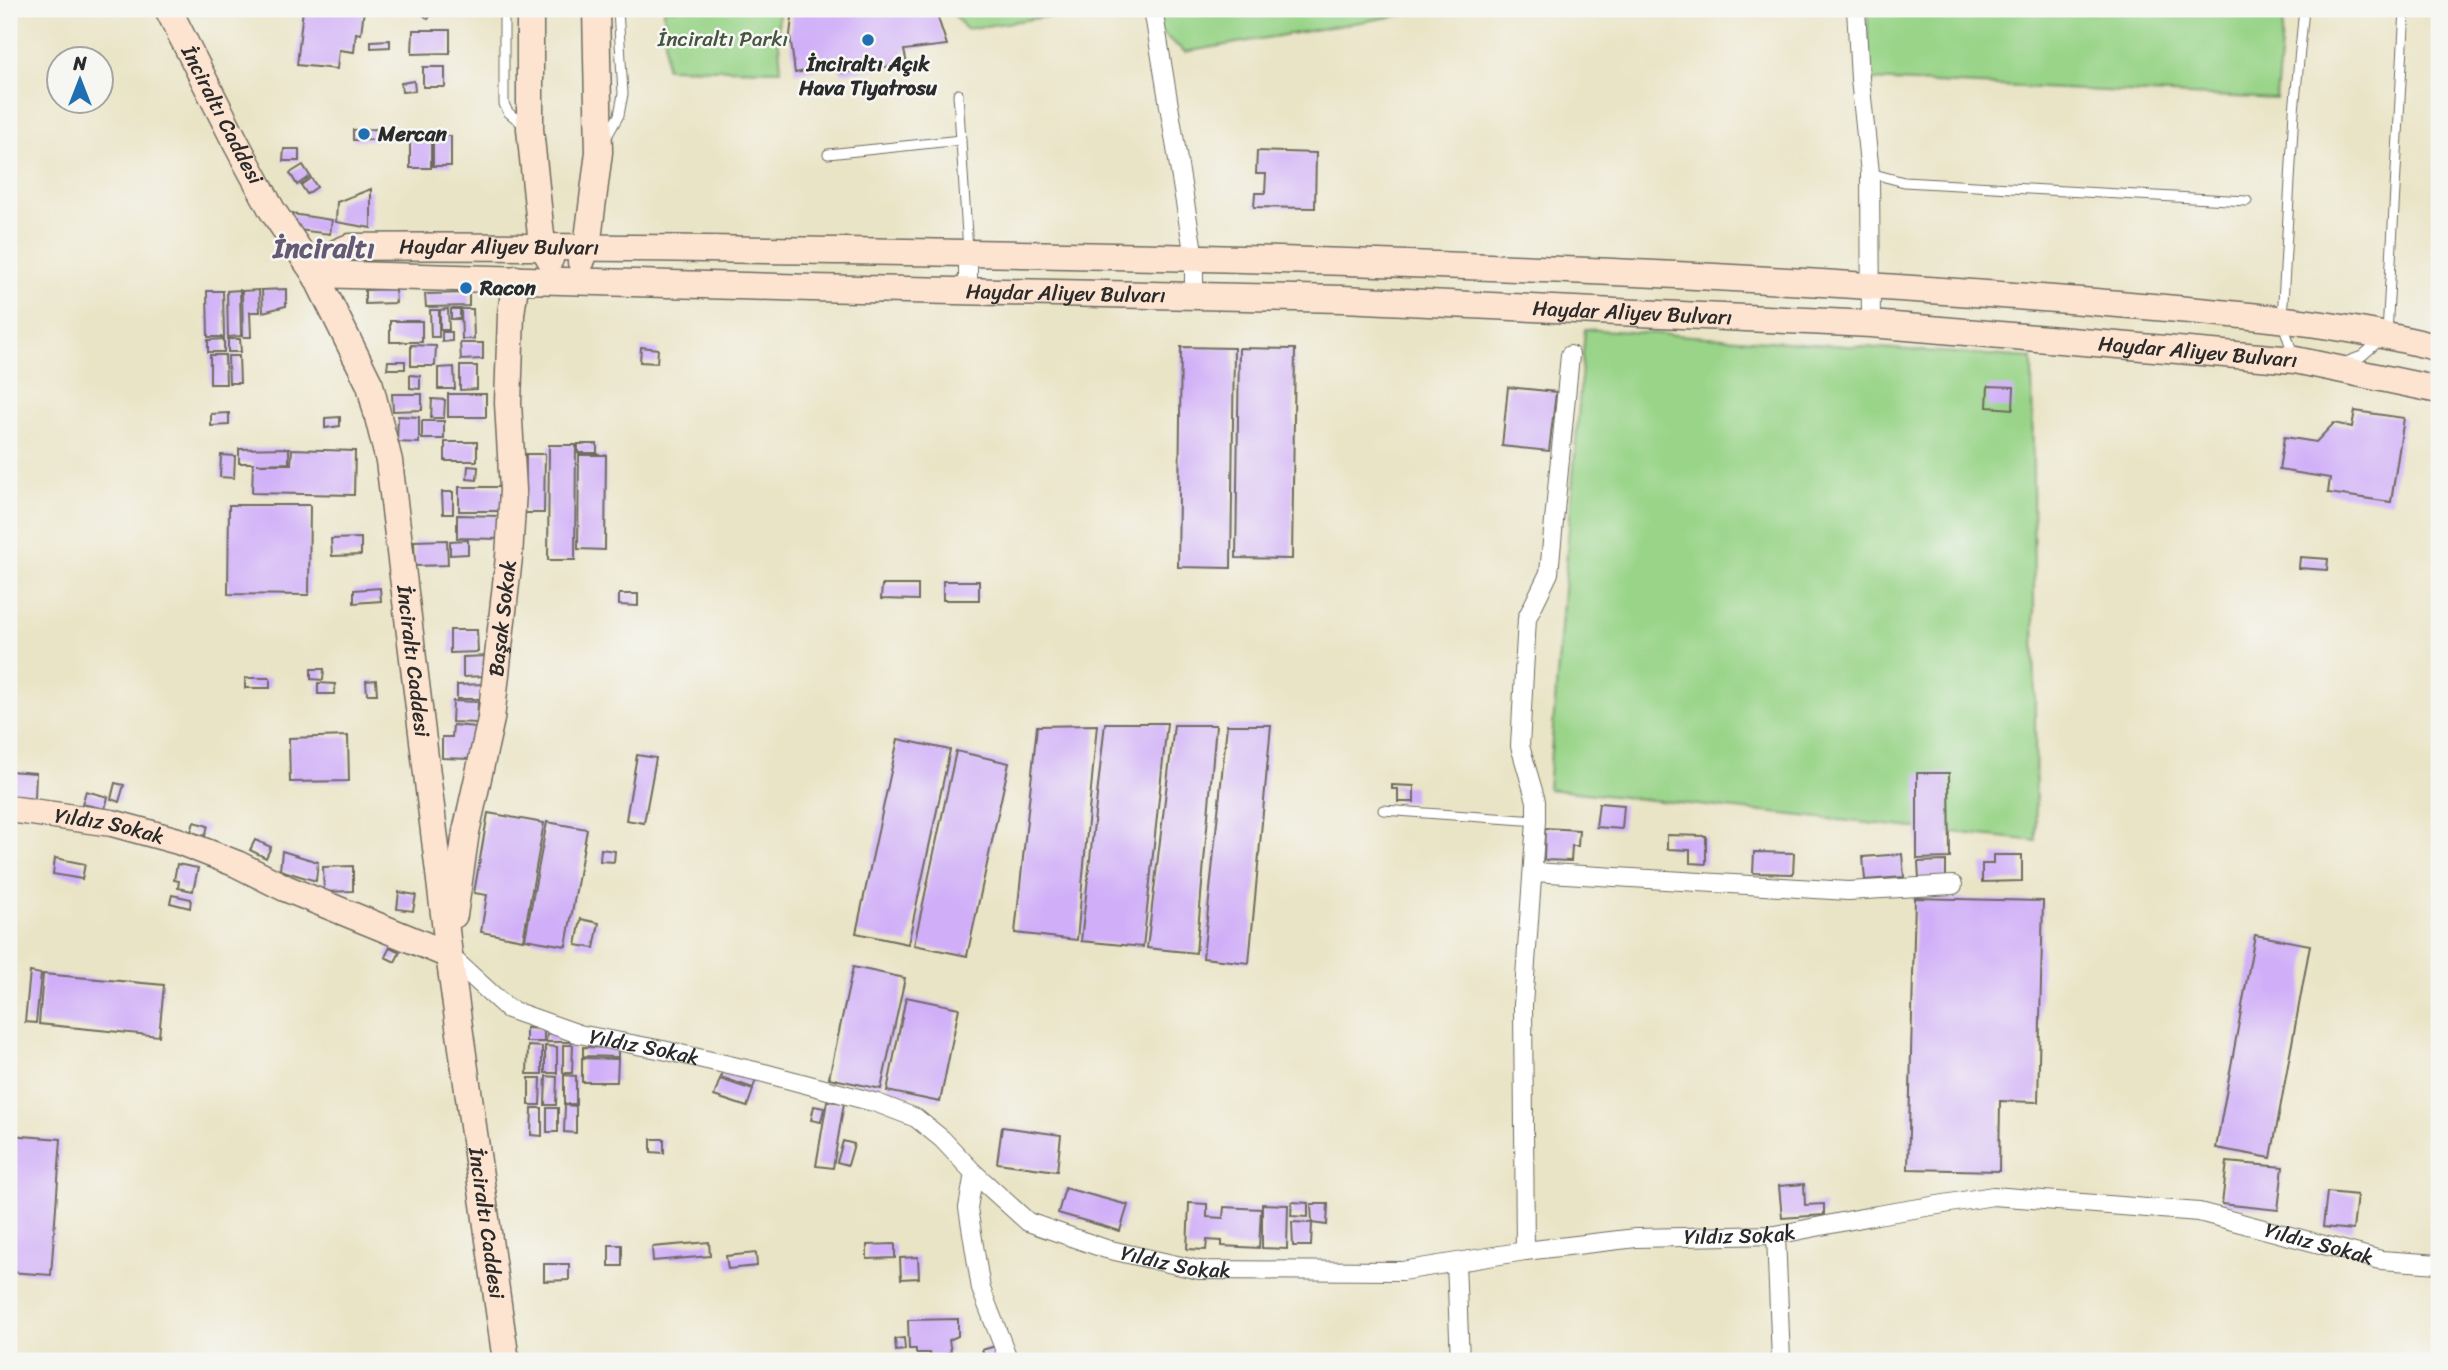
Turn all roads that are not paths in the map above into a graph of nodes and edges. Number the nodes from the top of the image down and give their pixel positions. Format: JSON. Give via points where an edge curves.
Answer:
{"nodes":[{"id":1,"x":169,"y":9,"type":"edge"},
{"id":2,"x":505,"y":9,"type":"edge"},
{"id":3,"x":530,"y":9,"type":"edge"},
{"id":4,"x":596,"y":9,"type":"edge"},
{"id":5,"x":618,"y":9,"type":"edge"},
{"id":6,"x":1153,"y":9,"type":"edge"},
{"id":7,"x":1856,"y":9,"type":"edge"},
{"id":8,"x":2304,"y":9,"type":"edge"},
{"id":9,"x":2405,"y":9,"type":"edge"},
{"id":10,"x":958,"y":94,"type":"dead end"},
{"id":11,"x":530,"y":129,"type":"junction"},
{"id":12,"x":961,"y":140,"type":"junction"},
{"id":13,"x":599,"y":152,"type":"junction"},
{"id":14,"x":828,"y":154,"type":"dead end"},
{"id":15,"x":1870,"y":173,"type":"junction"},
{"id":16,"x":2247,"y":201,"type":"dead end"},
{"id":17,"x":541,"y":245,"type":"junction"},
{"id":18,"x":587,"y":247,"type":"junction"},
{"id":19,"x":968,"y":253,"type":"junction"},
{"id":20,"x":1194,"y":257,"type":"junction"},
{"id":21,"x":315,"y":274,"type":"junction"},
{"id":22,"x":516,"y":279,"type":"junction"},
{"id":23,"x":570,"y":282,"type":"junction"},
{"id":24,"x":1872,"y":285,"type":"junction"},
{"id":25,"x":968,"y":291,"type":"junction"},
{"id":26,"x":1194,"y":296,"type":"junction"},
{"id":27,"x":2282,"y":320,"type":"junction"},
{"id":28,"x":1871,"y":324,"type":"junction"},
{"id":29,"x":2387,"y":334,"type":"junction"},
{"id":30,"x":2439,"y":348,"type":"edge"},
{"id":31,"x":1570,"y":355,"type":"dead end"},
{"id":32,"x":2295,"y":360,"type":"junction"},
{"id":33,"x":2327,"y":367,"type":"junction"},
{"id":34,"x":2439,"y":390,"type":"edge"},
{"id":35,"x":9,"y":809,"type":"edge"},
{"id":36,"x":1383,"y":810,"type":"dead end"},
{"id":37,"x":1536,"y":821,"type":"junction"},
{"id":38,"x":1533,"y":872,"type":"junction"},
{"id":39,"x":1953,"y":885,"type":"dead end"},
{"id":40,"x":449,"y":955,"type":"junction"},
{"id":41,"x":974,"y":1173,"type":"junction"},
{"id":42,"x":1776,"y":1236,"type":"junction"},
{"id":43,"x":1525,"y":1251,"type":"junction"},
{"id":44,"x":1456,"y":1263,"type":"junction"},
{"id":45,"x":2439,"y":1264,"type":"edge"},
{"id":46,"x":506,"y":1361,"type":"edge"},
{"id":47,"x":1009,"y":1361,"type":"edge"},
{"id":48,"x":1460,"y":1361,"type":"edge"},
{"id":49,"x":1781,"y":1361,"type":"edge"}],
"edges":[{"from":1,"to":21,"type":"main road","name":"İnciraltı Caddesi","via":[[272,210]]},
{"from":2,"to":11,"type":"lane","via":[[504,104]]},
{"from":3,"to":11,"type":"main road"},
{"from":4,"to":13,"type":"main road"},
{"from":5,"to":13,"type":"lane","via":[[622,102]]},
{"from":6,"to":20,"type":"street"},
{"from":7,"to":15,"type":"street"},
{"from":8,"to":27,"type":"lane"},
{"from":9,"to":29,"type":"lane"},
{"from":10,"to":12,"type":"lane"},
{"from":11,"to":17,"type":"main road"},
{"from":12,"to":14,"type":"lane"},
{"from":12,"to":19,"type":"lane"},
{"from":13,"to":18,"type":"main road"},
{"from":15,"to":16,"type":"lane","via":[[1904,182]]},
{"from":15,"to":24,"type":"street"},
{"from":17,"to":18,"type":"main road","name":"Haydar Aliyev Bulvarı"},
{"from":17,"to":21,"type":"main road","name":"Haydar Aliyev Bulvarı","via":[[350,247]]},
{"from":17,"to":23,"type":"main road"},
{"from":18,"to":19,"type":"main road","name":"Haydar Aliyev Bulvarı"},
{"from":18,"to":23,"type":"main road"},
{"from":19,"to":20,"type":"main road","name":"Haydar Aliyev Bulvarı"},
{"from":19,"to":25,"type":"street"},
{"from":20,"to":24,"type":"main road","name":"Haydar Aliyev Bulvarı"},
{"from":20,"to":26,"type":"street"},
{"from":21,"to":22,"type":"main road","name":"Haydar Aliyev Bulvarı"},
{"from":21,"to":40,"type":"main road","name":"İnciraltı Caddesi","via":[[370,385],[389,460]]},
{"from":22,"to":23,"type":"main road","name":"Haydar Aliyev Bulvarı"},
{"from":22,"to":40,"type":"main road","name":"Başak Sokak","via":[[508,403],[513,490],[509,557],[491,719],[466,832]]},
{"from":23,"to":25,"type":"main road","name":"Haydar Aliyev Bulvarı"},
{"from":24,"to":27,"type":"main road","name":"Haydar Aliyev Bulvarı"},
{"from":24,"to":28,"type":"street"},
{"from":25,"to":26,"type":"main road","name":"Haydar Aliyev Bulvarı"},
{"from":26,"to":28,"type":"main road","name":"Haydar Aliyev Bulvarı"},
{"from":27,"to":29,"type":"main road","name":"Haydar Aliyev Bulvarı"},
{"from":27,"to":32,"type":"lane"},
{"from":28,"to":32,"type":"main road","name":"Haydar Aliyev Bulvarı"},
{"from":29,"to":30,"type":"main road","name":"Haydar Aliyev Bulvarı"},
{"from":29,"to":33,"type":"lane","via":[[2362,356]]},
{"from":31,"to":37,"type":"street","via":[[1549,572],[1527,618],[1520,746]]},
{"from":32,"to":33,"type":"main road","name":"Haydar Aliyev Bulvarı"},
{"from":33,"to":34,"type":"main road","name":"Haydar Aliyev Bulvarı"},
{"from":35,"to":40,"type":"main road","name":"Yıldız Sokak","via":[[112,823],[178,841]]},
{"from":36,"to":37,"type":"lane"},
{"from":37,"to":38,"type":"street"},
{"from":38,"to":39,"type":"street","via":[[1848,891]]},
{"from":38,"to":43,"type":"street","via":[[1522,1005]]},
{"from":40,"to":41,"type":"street","name":"Yıldız Sokak","via":[[508,1009],[579,1034],[764,1073],[916,1118]]},
{"from":40,"to":46,"type":"main road","name":"İnciraltı Caddesi"},
{"from":41,"to":44,"type":"street","name":"Yıldız Sokak","via":[[1028,1222],[1106,1249],[1199,1270],[1402,1271]]},
{"from":41,"to":47,"type":"street","via":[[968,1208],[981,1289]]},
{"from":42,"to":43,"type":"street","name":"Yıldız Sokak","via":[[1636,1238]]},
{"from":42,"to":45,"type":"street","name":"Yıldız Sokak","via":[[1993,1196],[2199,1212],[2381,1260]]},
{"from":42,"to":49,"type":"street"},
{"from":43,"to":44,"type":"street","name":"Yıldız Sokak"},
{"from":44,"to":48,"type":"street"}]}
